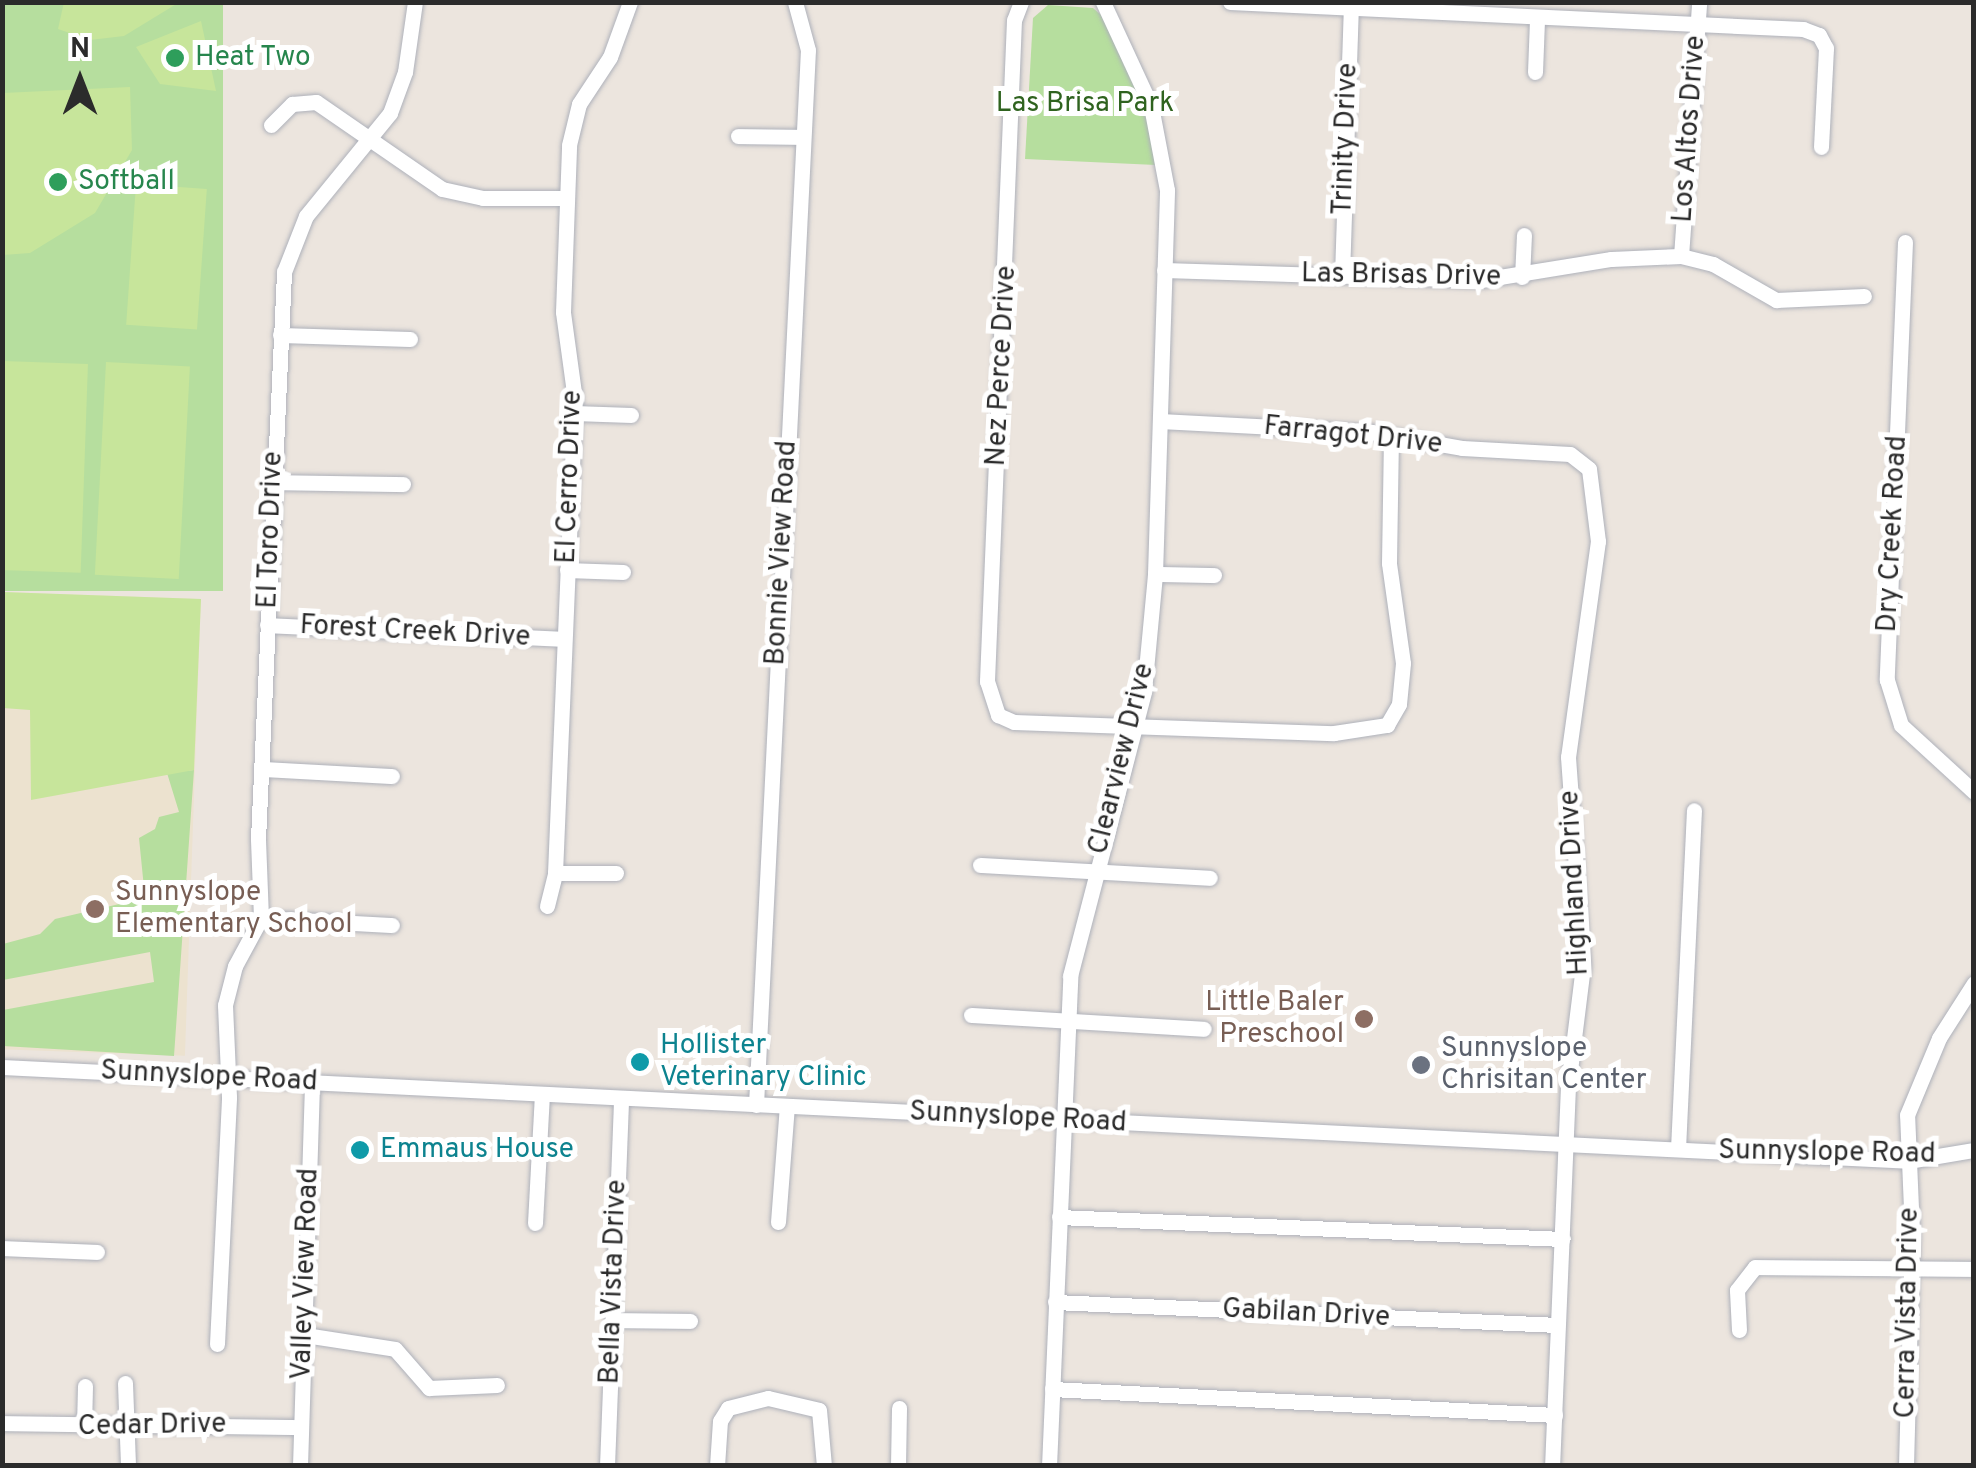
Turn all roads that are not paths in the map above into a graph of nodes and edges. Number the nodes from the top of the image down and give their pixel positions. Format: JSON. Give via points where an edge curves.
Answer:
{"nodes":[{"id":1,"x":416,"y":2,"type":"edge"},
{"id":2,"x":630,"y":2,"type":"edge"},
{"id":3,"x":795,"y":2,"type":"edge"},
{"id":4,"x":1021,"y":2,"type":"edge"},
{"id":5,"x":1103,"y":2,"type":"edge"},
{"id":6,"x":1230,"y":2,"type":"edge"},
{"id":7,"x":1699,"y":2,"type":"edge"},
{"id":8,"x":1351,"y":6,"type":"edge"},
{"id":9,"x":1537,"y":20,"type":"junction"},
{"id":10,"x":1698,"y":25,"type":"junction"},
{"id":11,"x":1535,"y":72,"type":"dead end"},
{"id":12,"x":271,"y":125,"type":"dead end"},
{"id":13,"x":738,"y":136,"type":"dead end"},
{"id":14,"x":374,"y":137,"type":"junction"},
{"id":15,"x":802,"y":138,"type":"junction"},
{"id":16,"x":1820,"y":147,"type":"dead end"},
{"id":17,"x":566,"y":198,"type":"junction"},
{"id":18,"x":1524,"y":235,"type":"dead end"},
{"id":19,"x":1905,"y":242,"type":"dead end"},
{"id":20,"x":1681,"y":256,"type":"junction"},
{"id":21,"x":1164,"y":270,"type":"junction"},
{"id":22,"x":1342,"y":275,"type":"junction"},
{"id":23,"x":1522,"y":277,"type":"junction"},
{"id":24,"x":1864,"y":296,"type":"dead end"},
{"id":25,"x":280,"y":334,"type":"junction"},
{"id":26,"x":410,"y":339,"type":"dead end"},
{"id":27,"x":574,"y":413,"type":"junction"},
{"id":28,"x":632,"y":415,"type":"dead end"},
{"id":29,"x":1160,"y":421,"type":"junction"},
{"id":30,"x":1391,"y":435,"type":"junction"},
{"id":31,"x":1547,"y":453,"type":"joint"},
{"id":32,"x":273,"y":482,"type":"junction"},
{"id":33,"x":402,"y":484,"type":"dead end"},
{"id":34,"x":567,"y":570,"type":"junction"},
{"id":35,"x":623,"y":572,"type":"dead end"},
{"id":36,"x":1154,"y":574,"type":"junction"},
{"id":37,"x":1214,"y":576,"type":"dead end"},
{"id":38,"x":267,"y":625,"type":"junction"},
{"id":39,"x":564,"y":638,"type":"junction"},
{"id":40,"x":1136,"y":727,"type":"junction"},
{"id":41,"x":262,"y":770,"type":"junction"},
{"id":42,"x":392,"y":776,"type":"dead end"},
{"id":43,"x":1974,"y":792,"type":"edge"},
{"id":44,"x":1694,"y":810,"type":"dead end"},
{"id":45,"x":980,"y":866,"type":"dead end"},
{"id":46,"x":555,"y":873,"type":"junction"},
{"id":47,"x":616,"y":873,"type":"dead end"},
{"id":48,"x":1093,"y":873,"type":"junction"},
{"id":49,"x":1210,"y":878,"type":"dead end"},
{"id":50,"x":547,"y":906,"type":"dead end"},
{"id":51,"x":261,"y":918,"type":"junction"},
{"id":52,"x":392,"y":925,"type":"dead end"},
{"id":53,"x":1974,"y":983,"type":"edge"},
{"id":54,"x":971,"y":1015,"type":"dead end"},
{"id":55,"x":1066,"y":1023,"type":"junction"},
{"id":56,"x":1204,"y":1029,"type":"dead end"},
{"id":57,"x":2,"y":1067,"type":"edge"},
{"id":58,"x":227,"y":1082,"type":"junction"},
{"id":59,"x":312,"y":1083,"type":"junction"},
{"id":60,"x":542,"y":1094,"type":"junction"},
{"id":61,"x":621,"y":1099,"type":"junction"},
{"id":62,"x":756,"y":1106,"type":"junction"},
{"id":63,"x":787,"y":1106,"type":"junction"},
{"id":64,"x":1060,"y":1119,"type":"junction"},
{"id":65,"x":1565,"y":1145,"type":"junction"},
{"id":66,"x":1678,"y":1149,"type":"junction"},
{"id":67,"x":1974,"y":1150,"type":"edge"},
{"id":68,"x":1908,"y":1161,"type":"junction"},
{"id":69,"x":1058,"y":1216,"type":"junction"},
{"id":70,"x":535,"y":1222,"type":"dead end"},
{"id":71,"x":778,"y":1222,"type":"dead end"},
{"id":72,"x":1563,"y":1239,"type":"junction"},
{"id":73,"x":2,"y":1248,"type":"edge"},
{"id":74,"x":97,"y":1252,"type":"dead end"},
{"id":75,"x":1912,"y":1268,"type":"junction"},
{"id":76,"x":1974,"y":1269,"type":"edge"},
{"id":77,"x":1055,"y":1302,"type":"junction"},
{"id":78,"x":613,"y":1320,"type":"junction"},
{"id":79,"x":690,"y":1322,"type":"dead end"},
{"id":80,"x":1557,"y":1325,"type":"junction"},
{"id":81,"x":1739,"y":1330,"type":"dead end"},
{"id":82,"x":304,"y":1335,"type":"junction"},
{"id":83,"x":217,"y":1344,"type":"dead end"},
{"id":84,"x":125,"y":1383,"type":"dead end"},
{"id":85,"x":85,"y":1386,"type":"dead end"},
{"id":86,"x":497,"y":1386,"type":"dead end"},
{"id":87,"x":1052,"y":1389,"type":"junction"},
{"id":88,"x":899,"y":1408,"type":"dead end"},
{"id":89,"x":1555,"y":1415,"type":"junction"},
{"id":90,"x":130,"y":1423,"type":"junction"},
{"id":91,"x":2,"y":1424,"type":"edge"},
{"id":92,"x":301,"y":1427,"type":"junction"},
{"id":93,"x":84,"y":1428,"type":"junction"},
{"id":94,"x":128,"y":1466,"type":"edge"},
{"id":95,"x":300,"y":1466,"type":"edge"},
{"id":96,"x":607,"y":1466,"type":"edge"},
{"id":97,"x":717,"y":1466,"type":"edge"},
{"id":98,"x":824,"y":1466,"type":"edge"},
{"id":99,"x":898,"y":1466,"type":"edge"},
{"id":100,"x":1049,"y":1466,"type":"edge"},
{"id":101,"x":1552,"y":1466,"type":"edge"},
{"id":102,"x":1906,"y":1466,"type":"edge"}],
"edges":[{"from":1,"to":14,"type":"street","name":"El Toro Drive","via":[[399,94]]},
{"from":2,"to":17,"type":"street","name":"El Cerro Drive","via":[[610,57],[574,117]]},
{"from":3,"to":15,"type":"street","name":"Bonnie View Road","via":[[808,50]]},
{"from":4,"to":40,"type":"street","name":"Nez Perce Drive","via":[[1014,24],[987,680],[992,707],[1014,722]]},
{"from":5,"to":21,"type":"street","name":"Clearview Drive","via":[[1141,76],[1160,136],[1167,190]]},
{"from":6,"to":8,"type":"street"},
{"from":7,"to":10,"type":"street","name":"Los Altos Drive"},
{"from":8,"to":9,"type":"street"},
{"from":8,"to":22,"type":"street","name":"Trinity Drive"},
{"from":9,"to":10,"type":"street"},
{"from":9,"to":11,"type":"street"},
{"from":10,"to":16,"type":"street","via":[[1820,35],[1826,54]]},
{"from":10,"to":20,"type":"street","name":"Los Altos Drive"},
{"from":12,"to":14,"type":"street","via":[[292,104],[316,102]]},
{"from":13,"to":15,"type":"street"},
{"from":14,"to":17,"type":"street","via":[[454,194]]},
{"from":14,"to":25,"type":"street","name":"El Toro Drive","via":[[294,237]]},
{"from":15,"to":62,"type":"street","name":"Bonnie View Road"},
{"from":17,"to":27,"type":"street","name":"El Cerro Drive","via":[[564,323]]},
{"from":18,"to":23,"type":"street"},
{"from":19,"to":43,"type":"street","name":"Dry Creek Road","via":[[1888,680],[1901,725]]},
{"from":20,"to":23,"type":"street","name":"Las Brisas Drive","via":[[1612,259]]},
{"from":20,"to":24,"type":"street","name":"Las Brisas Drive","via":[[1713,264],[1776,300]]},
{"from":21,"to":22,"type":"street","name":"Las Brisas Drive"},
{"from":21,"to":29,"type":"street","name":"Clearview Drive"},
{"from":22,"to":23,"type":"street","name":"Las Brisas Drive"},
{"from":25,"to":26,"type":"street"},
{"from":25,"to":32,"type":"street","name":"El Toro Drive"},
{"from":27,"to":28,"type":"street"},
{"from":27,"to":34,"type":"street","name":"El Cerro Drive"},
{"from":29,"to":30,"type":"street","name":"Farragot Drive"},
{"from":29,"to":36,"type":"street","name":"Clearview Drive"},
{"from":30,"to":31,"type":"street","name":"Farragot Drive"},
{"from":30,"to":40,"type":"street","via":[[1388,563],[1403,662],[1398,704],[1382,728],[1334,733]]},
{"from":31,"to":65,"type":"street","name":"Highland Drive","via":[[1579,458],[1589,468],[1598,522],[1569,724],[1584,948]]},
{"from":32,"to":33,"type":"street"},
{"from":32,"to":38,"type":"street","name":"El Toro Drive"},
{"from":34,"to":35,"type":"street"},
{"from":34,"to":39,"type":"street","name":"El Cerro Drive"},
{"from":36,"to":37,"type":"street"},
{"from":36,"to":40,"type":"street","name":"Clearview Drive","via":[[1148,671]]},
{"from":38,"to":39,"type":"street","name":"Forest Creek Drive"},
{"from":38,"to":41,"type":"street","name":"El Toro Drive"},
{"from":39,"to":46,"type":"street","name":"El Cerro Drive"},
{"from":40,"to":48,"type":"street","name":"Clearview Drive"},
{"from":41,"to":42,"type":"street"},
{"from":41,"to":51,"type":"street","name":"El Toro Drive"},
{"from":44,"to":66,"type":"street"},
{"from":45,"to":48,"type":"street"},
{"from":46,"to":47,"type":"street"},
{"from":46,"to":50,"type":"street","name":"El Cerro Drive"},
{"from":48,"to":49,"type":"street"},
{"from":48,"to":55,"type":"street","name":"Clearview Drive"},
{"from":51,"to":52,"type":"street"},
{"from":51,"to":58,"type":"street","name":"El Toro Drive","via":[[228,984]]},
{"from":53,"to":68,"type":"street","via":[[1912,1097]]},
{"from":54,"to":55,"type":"street"},
{"from":55,"to":56,"type":"street"},
{"from":55,"to":64,"type":"street","name":"Clearview Drive"},
{"from":57,"to":58,"type":"street","name":"Sunnyslope Road"},
{"from":58,"to":59,"type":"street","name":"Sunnyslope Road"},
{"from":58,"to":83,"type":"street","name":"El Toro Drive"},
{"from":59,"to":60,"type":"street","name":"Sunnyslope Road"},
{"from":59,"to":82,"type":"street","name":"Valley View Road"},
{"from":60,"to":61,"type":"street","name":"Sunnyslope Road"},
{"from":60,"to":70,"type":"street"},
{"from":61,"to":62,"type":"street","name":"Sunnyslope Road"},
{"from":61,"to":78,"type":"street","name":"Bella Vista Drive"},
{"from":62,"to":63,"type":"street","name":"Sunnyslope Road"},
{"from":63,"to":64,"type":"street","name":"Sunnyslope Road"},
{"from":63,"to":71,"type":"street"},
{"from":64,"to":65,"type":"street","name":"Sunnyslope Road"},
{"from":64,"to":69,"type":"street","name":"Clearview Drive"},
{"from":65,"to":66,"type":"street","name":"Sunnyslope Road"},
{"from":65,"to":72,"type":"street","name":"Highland Drive"},
{"from":66,"to":68,"type":"street","name":"Sunnyslope Road"},
{"from":67,"to":68,"type":"street","name":"Sunnyslope Road"},
{"from":68,"to":75,"type":"street","name":"Cerra Vista Drive"},
{"from":69,"to":72,"type":"street"},
{"from":69,"to":77,"type":"street","name":"Clearview Drive"},
{"from":72,"to":80,"type":"street","name":"Highland Drive"},
{"from":73,"to":74,"type":"street"},
{"from":75,"to":76,"type":"street"},
{"from":75,"to":81,"type":"street","via":[[1754,1267],[1737,1290]]},
{"from":75,"to":102,"type":"street","name":"Cerra Vista Drive"},
{"from":77,"to":80,"type":"street","name":"Gabilan Drive"},
{"from":77,"to":87,"type":"street","name":"Clearview Drive"},
{"from":78,"to":79,"type":"street"},
{"from":78,"to":96,"type":"street","name":"Bella Vista Drive"},
{"from":80,"to":89,"type":"street","name":"Highland Drive"},
{"from":82,"to":86,"type":"street","via":[[395,1349],[406,1355],[420,1382],[445,1392]]},
{"from":82,"to":92,"type":"street","name":"Valley View Road"},
{"from":84,"to":90,"type":"street"},
{"from":85,"to":93,"type":"street"},
{"from":87,"to":89,"type":"street"},
{"from":87,"to":100,"type":"street","name":"Clearview Drive"},
{"from":88,"to":99,"type":"street"},
{"from":89,"to":101,"type":"street","name":"Highland Drive"},
{"from":90,"to":92,"type":"street","name":"Cedar Drive"},
{"from":90,"to":93,"type":"street","name":"Cedar Drive"},
{"from":90,"to":94,"type":"street"},
{"from":91,"to":93,"type":"street","name":"Cedar Drive"},
{"from":92,"to":95,"type":"street","name":"Valley View Road"},
{"from":97,"to":98,"type":"street","via":[[720,1421],[728,1408],[768,1398],[820,1410]]}]}
